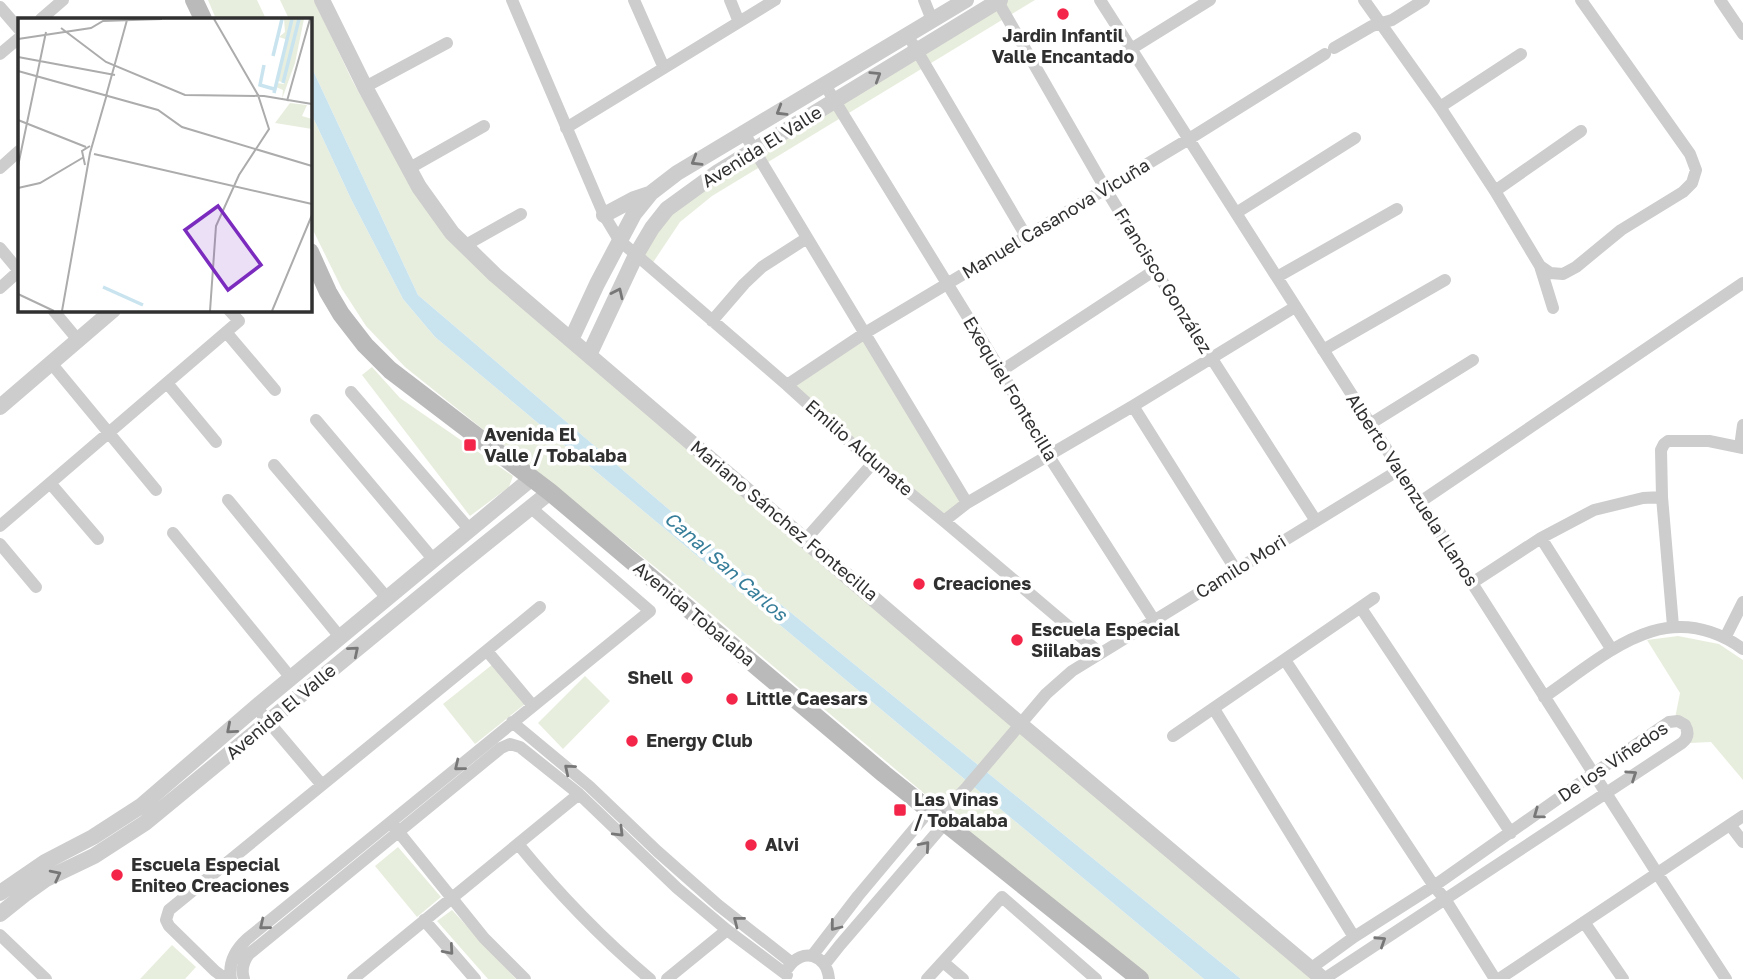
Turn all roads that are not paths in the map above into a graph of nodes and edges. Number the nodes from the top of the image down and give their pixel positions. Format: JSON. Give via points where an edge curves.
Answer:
{"nodes":[{"id":1,"x":63,"y":0,"type":"edge"},
{"id":2,"x":194,"y":0,"type":"edge"},
{"id":3,"x":322,"y":0,"type":"edge"},
{"id":4,"x":512,"y":0,"type":"edge"},
{"id":5,"x":634,"y":0,"type":"edge"},
{"id":6,"x":730,"y":0,"type":"edge"},
{"id":7,"x":775,"y":0,"type":"edge"},
{"id":8,"x":924,"y":0,"type":"edge"},
{"id":9,"x":966,"y":0,"type":"edge"},
{"id":10,"x":998,"y":0,"type":"edge"},
{"id":11,"x":1100,"y":0,"type":"edge"},
{"id":12,"x":1210,"y":0,"type":"edge"},
{"id":13,"x":1364,"y":0,"type":"edge"},
{"id":14,"x":1424,"y":0,"type":"edge"},
{"id":15,"x":1581,"y":0,"type":"edge"},
{"id":16,"x":1720,"y":0,"type":"edge"},
{"id":17,"x":0,"y":6,"type":"edge"},
{"id":18,"x":42,"y":18,"type":"edge"},
{"id":19,"x":203,"y":18,"type":"edge"},
{"id":20,"x":932,"y":20,"type":"junction"},
{"id":21,"x":739,"y":22,"type":"junction"},
{"id":22,"x":1381,"y":23,"type":"junction"},
{"id":23,"x":18,"y":28,"type":"edge"},
{"id":24,"x":1743,"y":34,"type":"edge"},
{"id":25,"x":908,"y":35,"type":"junction"},
{"id":26,"x":18,"y":39,"type":"edge"},
{"id":27,"x":447,"y":43,"type":"dead end"},
{"id":28,"x":1131,"y":49,"type":"junction"},
{"id":29,"x":917,"y":50,"type":"junction"},
{"id":30,"x":0,"y":54,"type":"edge"},
{"id":31,"x":1521,"y":54,"type":"dead end"},
{"id":32,"x":664,"y":68,"type":"junction"},
{"id":33,"x":825,"y":85,"type":"junction"},
{"id":34,"x":365,"y":87,"type":"junction"},
{"id":35,"x":835,"y":102,"type":"junction"},
{"id":36,"x":1440,"y":107,"type":"junction"},
{"id":37,"x":484,"y":127,"type":"dead end"},
{"id":38,"x":566,"y":128,"type":"junction"},
{"id":39,"x":1581,"y":131,"type":"dead end"},
{"id":40,"x":744,"y":133,"type":"junction"},
{"id":41,"x":1354,"y":138,"type":"dead end"},
{"id":42,"x":1189,"y":139,"type":"junction"},
{"id":43,"x":755,"y":150,"type":"junction"},
{"id":44,"x":18,"y":152,"type":"edge"},
{"id":45,"x":0,"y":168,"type":"edge"},
{"id":46,"x":408,"y":169,"type":"junction"},
{"id":47,"x":1105,"y":188,"type":"junction"},
{"id":48,"x":1495,"y":191,"type":"junction"},
{"id":49,"x":651,"y":193,"type":"junction"},
{"id":50,"x":1397,"y":209,"type":"dead end"},
{"id":51,"x":1236,"y":213,"type":"junction"},
{"id":52,"x":521,"y":214,"type":"dead end"},
{"id":53,"x":604,"y":215,"type":"junction"},
{"id":54,"x":1026,"y":236,"type":"junction"},
{"id":55,"x":807,"y":238,"type":"junction"},
{"id":56,"x":619,"y":240,"type":"junction"},
{"id":57,"x":464,"y":246,"type":"junction"},
{"id":58,"x":0,"y":248,"type":"edge"},
{"id":59,"x":636,"y":255,"type":"junction"},
{"id":60,"x":312,"y":257,"type":"edge"},
{"id":61,"x":1539,"y":266,"type":"junction"},
{"id":62,"x":18,"y":270,"type":"edge"},
{"id":63,"x":1155,"y":270,"type":"junction"},
{"id":64,"x":18,"y":272,"type":"edge"},
{"id":65,"x":1276,"y":277,"type":"junction"},
{"id":66,"x":1445,"y":279,"type":"dead end"},
{"id":67,"x":1743,"y":283,"type":"edge"},
{"id":68,"x":947,"y":284,"type":"junction"},
{"id":69,"x":0,"y":288,"type":"edge"},
{"id":70,"x":1295,"y":307,"type":"junction"},
{"id":71,"x":1553,"y":308,"type":"dead end"},
{"id":72,"x":55,"y":312,"type":"edge"},
{"id":73,"x":111,"y":312,"type":"edge"},
{"id":74,"x":231,"y":312,"type":"edge"},
{"id":75,"x":712,"y":321,"type":"junction"},
{"id":76,"x":226,"y":332,"type":"junction"},
{"id":77,"x":865,"y":333,"type":"junction"},
{"id":78,"x":78,"y":340,"type":"junction"},
{"id":79,"x":571,"y":340,"type":"junction"},
{"id":80,"x":1323,"y":350,"type":"junction"},
{"id":81,"x":589,"y":355,"type":"junction"},
{"id":82,"x":1211,"y":358,"type":"junction"},
{"id":83,"x":1473,"y":360,"type":"dead end"},
{"id":84,"x":51,"y":363,"type":"junction"},
{"id":85,"x":1001,"y":371,"type":"junction"},
{"id":86,"x":167,"y":383,"type":"junction"},
{"id":87,"x":787,"y":385,"type":"junction"},
{"id":88,"x":275,"y":390,"type":"dead end"},
{"id":89,"x":351,"y":392,"type":"dead end"},
{"id":90,"x":1133,"y":406,"type":"junction"},
{"id":91,"x":0,"y":407,"type":"edge"},
{"id":92,"x":316,"y":421,"type":"dead end"},
{"id":93,"x":1370,"y":424,"type":"junction"},
{"id":94,"x":1743,"y":425,"type":"edge"},
{"id":95,"x":108,"y":433,"type":"junction"},
{"id":96,"x":216,"y":442,"type":"dead end"},
{"id":97,"x":1741,"y":447,"type":"edge"},
{"id":98,"x":1048,"y":455,"type":"junction"},
{"id":99,"x":873,"y":463,"type":"junction"},
{"id":100,"x":274,"y":465,"type":"dead end"},
{"id":101,"x":1399,"y":470,"type":"junction"},
{"id":102,"x":532,"y":478,"type":"junction"},
{"id":103,"x":50,"y":483,"type":"junction"},
{"id":104,"x":156,"y":490,"type":"dead end"},
{"id":105,"x":550,"y":492,"type":"junction"},
{"id":106,"x":1662,"y":497,"type":"junction"},
{"id":107,"x":228,"y":500,"type":"dead end"},
{"id":108,"x":1420,"y":502,"type":"junction"},
{"id":109,"x":967,"y":503,"type":"junction"},
{"id":110,"x":530,"y":507,"type":"junction"},
{"id":111,"x":944,"y":521,"type":"junction"},
{"id":112,"x":1316,"y":521,"type":"junction"},
{"id":113,"x":0,"y":526,"type":"edge"},
{"id":114,"x":470,"y":530,"type":"junction"},
{"id":115,"x":173,"y":533,"type":"dead end"},
{"id":116,"x":1541,"y":538,"type":"junction"},
{"id":117,"x":98,"y":539,"type":"dead end"},
{"id":118,"x":806,"y":540,"type":"junction"},
{"id":119,"x":454,"y":542,"type":"junction"},
{"id":120,"x":0,"y":544,"type":"edge"},
{"id":121,"x":433,"y":559,"type":"junction"},
{"id":122,"x":454,"y":569,"type":"junction"},
{"id":123,"x":1236,"y":570,"type":"junction"},
{"id":124,"x":1472,"y":583,"type":"junction"},
{"id":125,"x":36,"y":587,"type":"dead end"},
{"id":126,"x":387,"y":598,"type":"junction"},
{"id":127,"x":1374,"y":598,"type":"dead end"},
{"id":128,"x":1743,"y":602,"type":"edge"},
{"id":129,"x":540,"y":607,"type":"dead end"},
{"id":130,"x":1361,"y":608,"type":"junction"},
{"id":131,"x":1154,"y":620,"type":"junction"},
{"id":132,"x":1673,"y":626,"type":"junction"},
{"id":133,"x":341,"y":637,"type":"junction"},
{"id":134,"x":1724,"y":638,"type":"junction"},
{"id":135,"x":1743,"y":649,"type":"edge"},
{"id":136,"x":1612,"y":650,"type":"junction"},
{"id":137,"x":487,"y":651,"type":"junction"},
{"id":138,"x":1100,"y":653,"type":"junction"},
{"id":139,"x":1285,"y":660,"type":"junction"},
{"id":140,"x":291,"y":678,"type":"junction"},
{"id":141,"x":1544,"y":697,"type":"junction"},
{"id":142,"x":533,"y":706,"type":"junction"},
{"id":143,"x":256,"y":707,"type":"junction"},
{"id":144,"x":1214,"y":709,"type":"junction"},
{"id":145,"x":269,"y":722,"type":"junction"},
{"id":146,"x":512,"y":722,"type":"junction"},
{"id":147,"x":1020,"y":724,"type":"junction"},
{"id":148,"x":1654,"y":732,"type":"junction"},
{"id":149,"x":1174,"y":736,"type":"dead end"},
{"id":150,"x":1667,"y":752,"type":"junction"},
{"id":151,"x":1593,"y":774,"type":"junction"},
{"id":152,"x":322,"y":785,"type":"junction"},
{"id":153,"x":1606,"y":793,"type":"junction"},
{"id":154,"x":579,"y":794,"type":"junction"},
{"id":155,"x":1743,"y":816,"type":"edge"},
{"id":156,"x":938,"y":817,"type":"junction"},
{"id":157,"x":1730,"y":825,"type":"junction"},
{"id":158,"x":394,"y":827,"type":"junction"},
{"id":159,"x":1511,"y":833,"type":"junction"},
{"id":160,"x":1743,"y":842,"type":"edge"},
{"id":161,"x":517,"y":844,"type":"junction"},
{"id":162,"x":348,"y":865,"type":"junction"},
{"id":163,"x":882,"y":869,"type":"junction"},
{"id":164,"x":1657,"y":873,"type":"junction"},
{"id":165,"x":894,"y":881,"type":"junction"},
{"id":166,"x":1434,"y":886,"type":"junction"},
{"id":167,"x":0,"y":893,"type":"edge"},
{"id":168,"x":451,"y":899,"type":"junction"},
{"id":169,"x":1445,"y":899,"type":"junction"},
{"id":170,"x":0,"y":914,"type":"edge"},
{"id":171,"x":424,"y":920,"type":"junction"},
{"id":172,"x":1584,"y":922,"type":"junction"},
{"id":173,"x":727,"y":930,"type":"junction"},
{"id":174,"x":0,"y":935,"type":"edge"},
{"id":175,"x":1354,"y":937,"type":"junction"},
{"id":176,"x":237,"y":949,"type":"junction"},
{"id":177,"x":811,"y":956,"type":"junction"},
{"id":178,"x":825,"y":964,"type":"junction"},
{"id":179,"x":209,"y":965,"type":"junction"},
{"id":180,"x":36,"y":969,"type":"junction"},
{"id":181,"x":788,"y":972,"type":"edge"},
{"id":182,"x":937,"y":973,"type":"edge"},
{"id":183,"x":243,"y":974,"type":"edge"},
{"id":184,"x":1319,"y":976,"type":"edge"},
{"id":185,"x":356,"y":978,"type":"edge"},
{"id":186,"x":24,"y":979,"type":"edge"},
{"id":187,"x":46,"y":979,"type":"edge"},
{"id":188,"x":228,"y":979,"type":"edge"},
{"id":189,"x":475,"y":979,"type":"edge"},
{"id":190,"x":525,"y":979,"type":"edge"},
{"id":191,"x":650,"y":979,"type":"edge"},
{"id":192,"x":667,"y":979,"type":"edge"},
{"id":193,"x":829,"y":979,"type":"edge"},
{"id":194,"x":963,"y":979,"type":"edge"},
{"id":195,"x":1096,"y":979,"type":"edge"},
{"id":196,"x":1140,"y":979,"type":"edge"},
{"id":197,"x":1497,"y":979,"type":"edge"},
{"id":198,"x":1623,"y":979,"type":"edge"},
{"id":199,"x":1726,"y":979,"type":"edge"}],
"edges":[{"from":1,"to":18,"type":"street"},
{"from":2,"to":19,"type":"main road"},
{"from":3,"to":34,"type":"street","name":"Mariano Sánchez Fontecilla"},
{"from":4,"to":38,"type":"street","name":"Emilio Aldunate"},
{"from":5,"to":32,"type":"street"},
{"from":6,"to":21,"type":"street"},
{"from":7,"to":21,"type":"street"},
{"from":8,"to":20,"type":"street"},
{"from":9,"to":20,"type":"street","name":"Avenida El Valle"},
{"from":10,"to":29,"type":"street","name":"Avenida El Valle"},
{"from":10,"to":47,"type":"street","name":"Francisco González"},
{"from":11,"to":28,"type":"street","name":"Alberto Valenzuela Llanos"},
{"from":12,"to":28,"type":"street"},
{"from":13,"to":22,"type":"street"},
{"from":14,"to":22,"type":"street","name":"Manuel Casanova Vicuña"},
{"from":15,"to":61,"type":"street","via":[[1696,170],[1683,192],[1621,230],[1576,267],[1563,274]]},
{"from":16,"to":24,"type":"street"},
{"from":17,"to":23,"type":"street"},
{"from":20,"to":25,"type":"street","name":"Avenida El Valle"},
{"from":21,"to":32,"type":"street"},
{"from":22,"to":36,"type":"street"},
{"from":22,"to":42,"type":"street","name":"Manuel Casanova Vicuña"},
{"from":25,"to":29,"type":"street"},
{"from":25,"to":33,"type":"street","name":"Avenida El Valle"},
{"from":26,"to":30,"type":"street"},
{"from":27,"to":34,"type":"street"},
{"from":28,"to":42,"type":"street","name":"Alberto Valenzuela Llanos"},
{"from":35,"to":29,"type":"street","name":"Avenida El Valle","one_way":true},
{"from":29,"to":54,"type":"street"},
{"from":31,"to":36,"type":"street"},
{"from":32,"to":38,"type":"street"},
{"from":33,"to":35,"type":"street","name":"Exequiel Fontecilla"},
{"from":33,"to":40,"type":"street","name":"Avenida El Valle","one_way":true},
{"from":34,"to":46,"type":"street","name":"Mariano Sánchez Fontecilla"},
{"from":35,"to":43,"type":"street","name":"Avenida El Valle"},
{"from":35,"to":68,"type":"street","name":"Exequiel Fontecilla"},
{"from":36,"to":48,"type":"street"},
{"from":37,"to":46,"type":"street"},
{"from":38,"to":53,"type":"street","name":"Emilio Aldunate"},
{"from":39,"to":48,"type":"street"},
{"from":40,"to":43,"type":"street"},
{"from":40,"to":49,"type":"street","name":"Avenida El Valle","one_way":true},
{"from":41,"to":51,"type":"street"},
{"from":42,"to":47,"type":"street","name":"Manuel Casanova Vicuña"},
{"from":42,"to":51,"type":"street","name":"Alberto Valenzuela Llanos"},
{"from":43,"to":55,"type":"street"},
{"from":43,"to":59,"type":"street","name":"Avenida El Valle","via":[[667,209]]},
{"from":44,"to":45,"type":"street"},
{"from":46,"to":57,"type":"street","name":"Mariano Sánchez Fontecilla"},
{"from":47,"to":54,"type":"street","name":"Manuel Casanova Vicuña"},
{"from":47,"to":63,"type":"street","name":"Francisco González"},
{"from":48,"to":61,"type":"street"},
{"from":49,"to":53,"type":"street"},
{"from":49,"to":56,"type":"street","name":"Avenida El Valle"},
{"from":50,"to":65,"type":"street"},
{"from":51,"to":65,"type":"street","name":"Alberto Valenzuela Llanos"},
{"from":52,"to":57,"type":"street"},
{"from":53,"to":56,"type":"street","name":"Emilio Aldunate"},
{"from":54,"to":68,"type":"street","name":"Manuel Casanova Vicuña"},
{"from":55,"to":75,"type":"street","via":[[762,267]]},
{"from":55,"to":77,"type":"street"},
{"from":56,"to":59,"type":"street","name":"Emilio Aldunate"},
{"from":56,"to":79,"type":"street","name":"Avenida El Valle"},
{"from":57,"to":79,"type":"street","name":"Mariano Sánchez Fontecilla"},
{"from":58,"to":62,"type":"street"},
{"from":59,"to":75,"type":"street","name":"Emilio Aldunate"},
{"from":81,"to":59,"type":"street","name":"Avenida El Valle","one_way":true},
{"from":60,"to":102,"type":"main road","name":"Avenida Tobalaba","via":[[341,314],[378,359]]},
{"from":61,"to":71,"type":"street"},
{"from":63,"to":82,"type":"street","name":"Francisco González"},
{"from":63,"to":85,"type":"street"},
{"from":64,"to":69,"type":"street"},
{"from":65,"to":70,"type":"street","name":"Alberto Valenzuela Llanos"},
{"from":66,"to":80,"type":"street"},
{"from":67,"to":108,"type":"street"},
{"from":68,"to":77,"type":"street","name":"Manuel Casanova Vicuña"},
{"from":68,"to":85,"type":"street","name":"Exequiel Fontecilla"},
{"from":70,"to":80,"type":"street","name":"Alberto Valenzuela Llanos"},
{"from":70,"to":82,"type":"street"},
{"from":72,"to":78,"type":"street"},
{"from":73,"to":78,"type":"street"},
{"from":74,"to":76,"type":"street","via":[[239,321]]},
{"from":75,"to":87,"type":"street","name":"Emilio Aldunate"},
{"from":76,"to":86,"type":"street"},
{"from":76,"to":88,"type":"street"},
{"from":77,"to":87,"type":"street","name":"Manuel Casanova Vicuña"},
{"from":77,"to":109,"type":"street"},
{"from":78,"to":84,"type":"street"},
{"from":79,"to":81,"type":"street","name":"Mariano Sánchez Fontecilla"},
{"from":80,"to":93,"type":"street","name":"Alberto Valenzuela Llanos"},
{"from":81,"to":118,"type":"street","name":"Mariano Sánchez Fontecilla"},
{"from":82,"to":90,"type":"street"},
{"from":82,"to":112,"type":"street","name":"Francisco González"},
{"from":83,"to":93,"type":"street"},
{"from":84,"to":91,"type":"street"},
{"from":84,"to":95,"type":"street"},
{"from":85,"to":98,"type":"street","name":"Exequiel Fontecilla"},
{"from":86,"to":95,"type":"street"},
{"from":86,"to":96,"type":"street"},
{"from":87,"to":99,"type":"street","name":"Emilio Aldunate"},
{"from":89,"to":114,"type":"street"},
{"from":90,"to":98,"type":"street"},
{"from":90,"to":123,"type":"street"},
{"from":92,"to":121,"type":"street"},
{"from":93,"to":101,"type":"street","name":"Alberto Valenzuela Llanos"},
{"from":94,"to":97,"type":"street"},
{"from":95,"to":103,"type":"street"},
{"from":95,"to":104,"type":"street"},
{"from":97,"to":106,"type":"street","via":[[1668,441],[1661,450]]},
{"from":98,"to":109,"type":"street"},
{"from":98,"to":131,"type":"street","name":"Exequiel Fontecilla"},
{"from":99,"to":111,"type":"street","name":"Emilio Aldunate"},
{"from":99,"to":118,"type":"street"},
{"from":100,"to":126,"type":"street"},
{"from":101,"to":108,"type":"street","name":"Alberto Valenzuela Llanos"},
{"from":101,"to":112,"type":"street","name":"Camilo Mori"},
{"from":102,"to":105,"type":"main road","name":"Avenida Tobalaba"},
{"from":102,"to":114,"type":"street","name":"Avenida El Valle"},
{"from":103,"to":113,"type":"street"},
{"from":103,"to":117,"type":"street"},
{"from":105,"to":110,"type":"street","name":"Avenida El Valle"},
{"from":105,"to":156,"type":"main road","name":"Avenida Tobalaba"},
{"from":106,"to":116,"type":"street","via":[[1594,510]]},
{"from":106,"to":132,"type":"street"},
{"from":107,"to":133,"type":"street"},
{"from":108,"to":124,"type":"street","name":"Alberto Valenzuela Llanos"},
{"from":109,"to":111,"type":"street"},
{"from":110,"to":122,"type":"street","name":"Avenida El Valle"},
{"from":110,"to":142,"type":"street","name":"Avenida Tobalaba","via":[[650,611]]},
{"from":111,"to":138,"type":"street","name":"Emilio Aldunate"},
{"from":112,"to":123,"type":"street","name":"Camilo Mori"},
{"from":114,"to":119,"type":"street","name":"Avenida El Valle"},
{"from":115,"to":140,"type":"street"},
{"from":116,"to":124,"type":"street"},
{"from":116,"to":136,"type":"street"},
{"from":118,"to":147,"type":"street","name":"Mariano Sánchez Fontecilla"},
{"from":119,"to":121,"type":"street","name":"Avenida El Valle"},
{"from":119,"to":122,"type":"street","via":[[461,553]]},
{"from":120,"to":125,"type":"street"},
{"from":121,"to":126,"type":"street","name":"Avenida El Valle"},
{"from":145,"to":122,"type":"street","name":"Avenida El Valle","one_way":true},
{"from":123,"to":131,"type":"street","name":"Camilo Mori"},
{"from":124,"to":141,"type":"street","name":"Alberto Valenzuela Llanos"},
{"from":126,"to":133,"type":"street","name":"Avenida El Valle"},
{"from":127,"to":130,"type":"street"},
{"from":128,"to":134,"type":"street"},
{"from":129,"to":137,"type":"street"},
{"from":130,"to":139,"type":"street"},
{"from":130,"to":159,"type":"street"},
{"from":131,"to":138,"type":"street","name":"Camilo Mori"},
{"from":132,"to":134,"type":"street"},
{"from":132,"to":136,"type":"street","via":[[1638,635]]},
{"from":133,"to":140,"type":"street","name":"Avenida El Valle"},
{"from":134,"to":135,"type":"street"},
{"from":136,"to":141,"type":"street"},
{"from":137,"to":142,"type":"street"},
{"from":137,"to":152,"type":"street"},
{"from":138,"to":147,"type":"street","name":"Camilo Mori","via":[[1072,671]]},
{"from":139,"to":144,"type":"street"},
{"from":139,"to":166,"type":"street"},
{"from":140,"to":143,"type":"street","name":"Avenida El Valle"},
{"from":141,"to":151,"type":"street","name":"Alberto Valenzuela Llanos"},
{"from":142,"to":146,"type":"street"},
{"from":143,"to":145,"type":"street"},
{"from":143,"to":167,"type":"street","name":"Avenida El Valle","one_way":true,"via":[[141,806]]},
{"from":144,"to":149,"type":"street"},
{"from":144,"to":175,"type":"street"},
{"from":145,"to":152,"type":"street"},
{"from":170,"to":145,"type":"street","name":"Avenida El Valle","one_way":true,"via":[[46,880],[145,823]]},
{"from":146,"to":158,"type":"street","one_way":true},
{"from":181,"to":146,"type":"street","one_way":true,"via":[[589,786]]},
{"from":147,"to":156,"type":"street","name":"Camilo Mori"},
{"from":147,"to":184,"type":"street","name":"Mariano Sánchez Fontecilla"},
{"from":148,"to":150,"type":"street"},
{"from":148,"to":150,"type":"street","name":"De los Viñedos","via":[[1672,721],[1685,725],[1686,739]]},
{"from":148,"to":151,"type":"street","name":"De los Viñedos"},
{"from":153,"to":150,"type":"street","name":"De los Viñedos","one_way":true},
{"from":151,"to":153,"type":"street","name":"Alberto Valenzuela Llanos"},
{"from":151,"to":159,"type":"street","name":"De los Viñedos","one_way":true},
{"from":152,"to":179,"type":"street","via":[[167,913],[167,923]]},
{"from":153,"to":164,"type":"street","name":"Alberto Valenzuela Llanos"},
{"from":153,"to":169,"type":"street","name":"De los Viñedos"},
{"from":154,"to":158,"type":"street","via":[[510,744]]},
{"from":154,"to":161,"type":"street"},
{"from":154,"to":173,"type":"street","one_way":true},
{"from":155,"to":157,"type":"street"},
{"from":156,"to":163,"type":"street"},
{"from":165,"to":156,"type":"street","one_way":true},
{"from":156,"to":196,"type":"main road","name":"Avenida Tobalaba"},
{"from":157,"to":160,"type":"street"},
{"from":157,"to":164,"type":"street"},
{"from":158,"to":162,"type":"street"},
{"from":158,"to":168,"type":"street"},
{"from":159,"to":166,"type":"street","name":"De los Viñedos"},
{"from":161,"to":168,"type":"street"},
{"from":161,"to":191,"type":"street","via":[[586,921]]},
{"from":162,"to":176,"type":"street","one_way":true},
{"from":162,"to":183,"type":"street","via":[[249,954]]},
{"from":163,"to":165,"type":"street"},
{"from":163,"to":177,"type":"street","one_way":true},
{"from":164,"to":172,"type":"street"},
{"from":164,"to":199,"type":"street","name":"Alberto Valenzuela Llanos"},
{"from":165,"to":178,"type":"street"},
{"from":166,"to":169,"type":"street"},
{"from":166,"to":175,"type":"street","name":"De los Viñedos"},
{"from":168,"to":171,"type":"street"},
{"from":168,"to":190,"type":"street"},
{"from":184,"to":169,"type":"street","name":"De los Viñedos","one_way":true},
{"from":169,"to":197,"type":"street"},
{"from":171,"to":185,"type":"street"},
{"from":171,"to":189,"type":"street","one_way":true},
{"from":172,"to":197,"type":"street"},
{"from":172,"to":198,"type":"street"},
{"from":173,"to":181,"type":"street"},
{"from":173,"to":192,"type":"street"},
{"from":174,"to":180,"type":"street"},
{"from":175,"to":184,"type":"street","name":"De los Viñedos"},
{"from":176,"to":179,"type":"street"},
{"from":176,"to":188,"type":"street"},
{"from":177,"to":178,"type":"street"},
{"from":177,"to":181,"type":"street","via":[[797,958]]},
{"from":178,"to":193,"type":"street"},
{"from":179,"to":188,"type":"street"},
{"from":180,"to":186,"type":"street"},
{"from":180,"to":187,"type":"street"},
{"from":182,"to":194,"type":"street"},
{"from":182,"to":195,"type":"street","via":[[1002,897]]}]}
